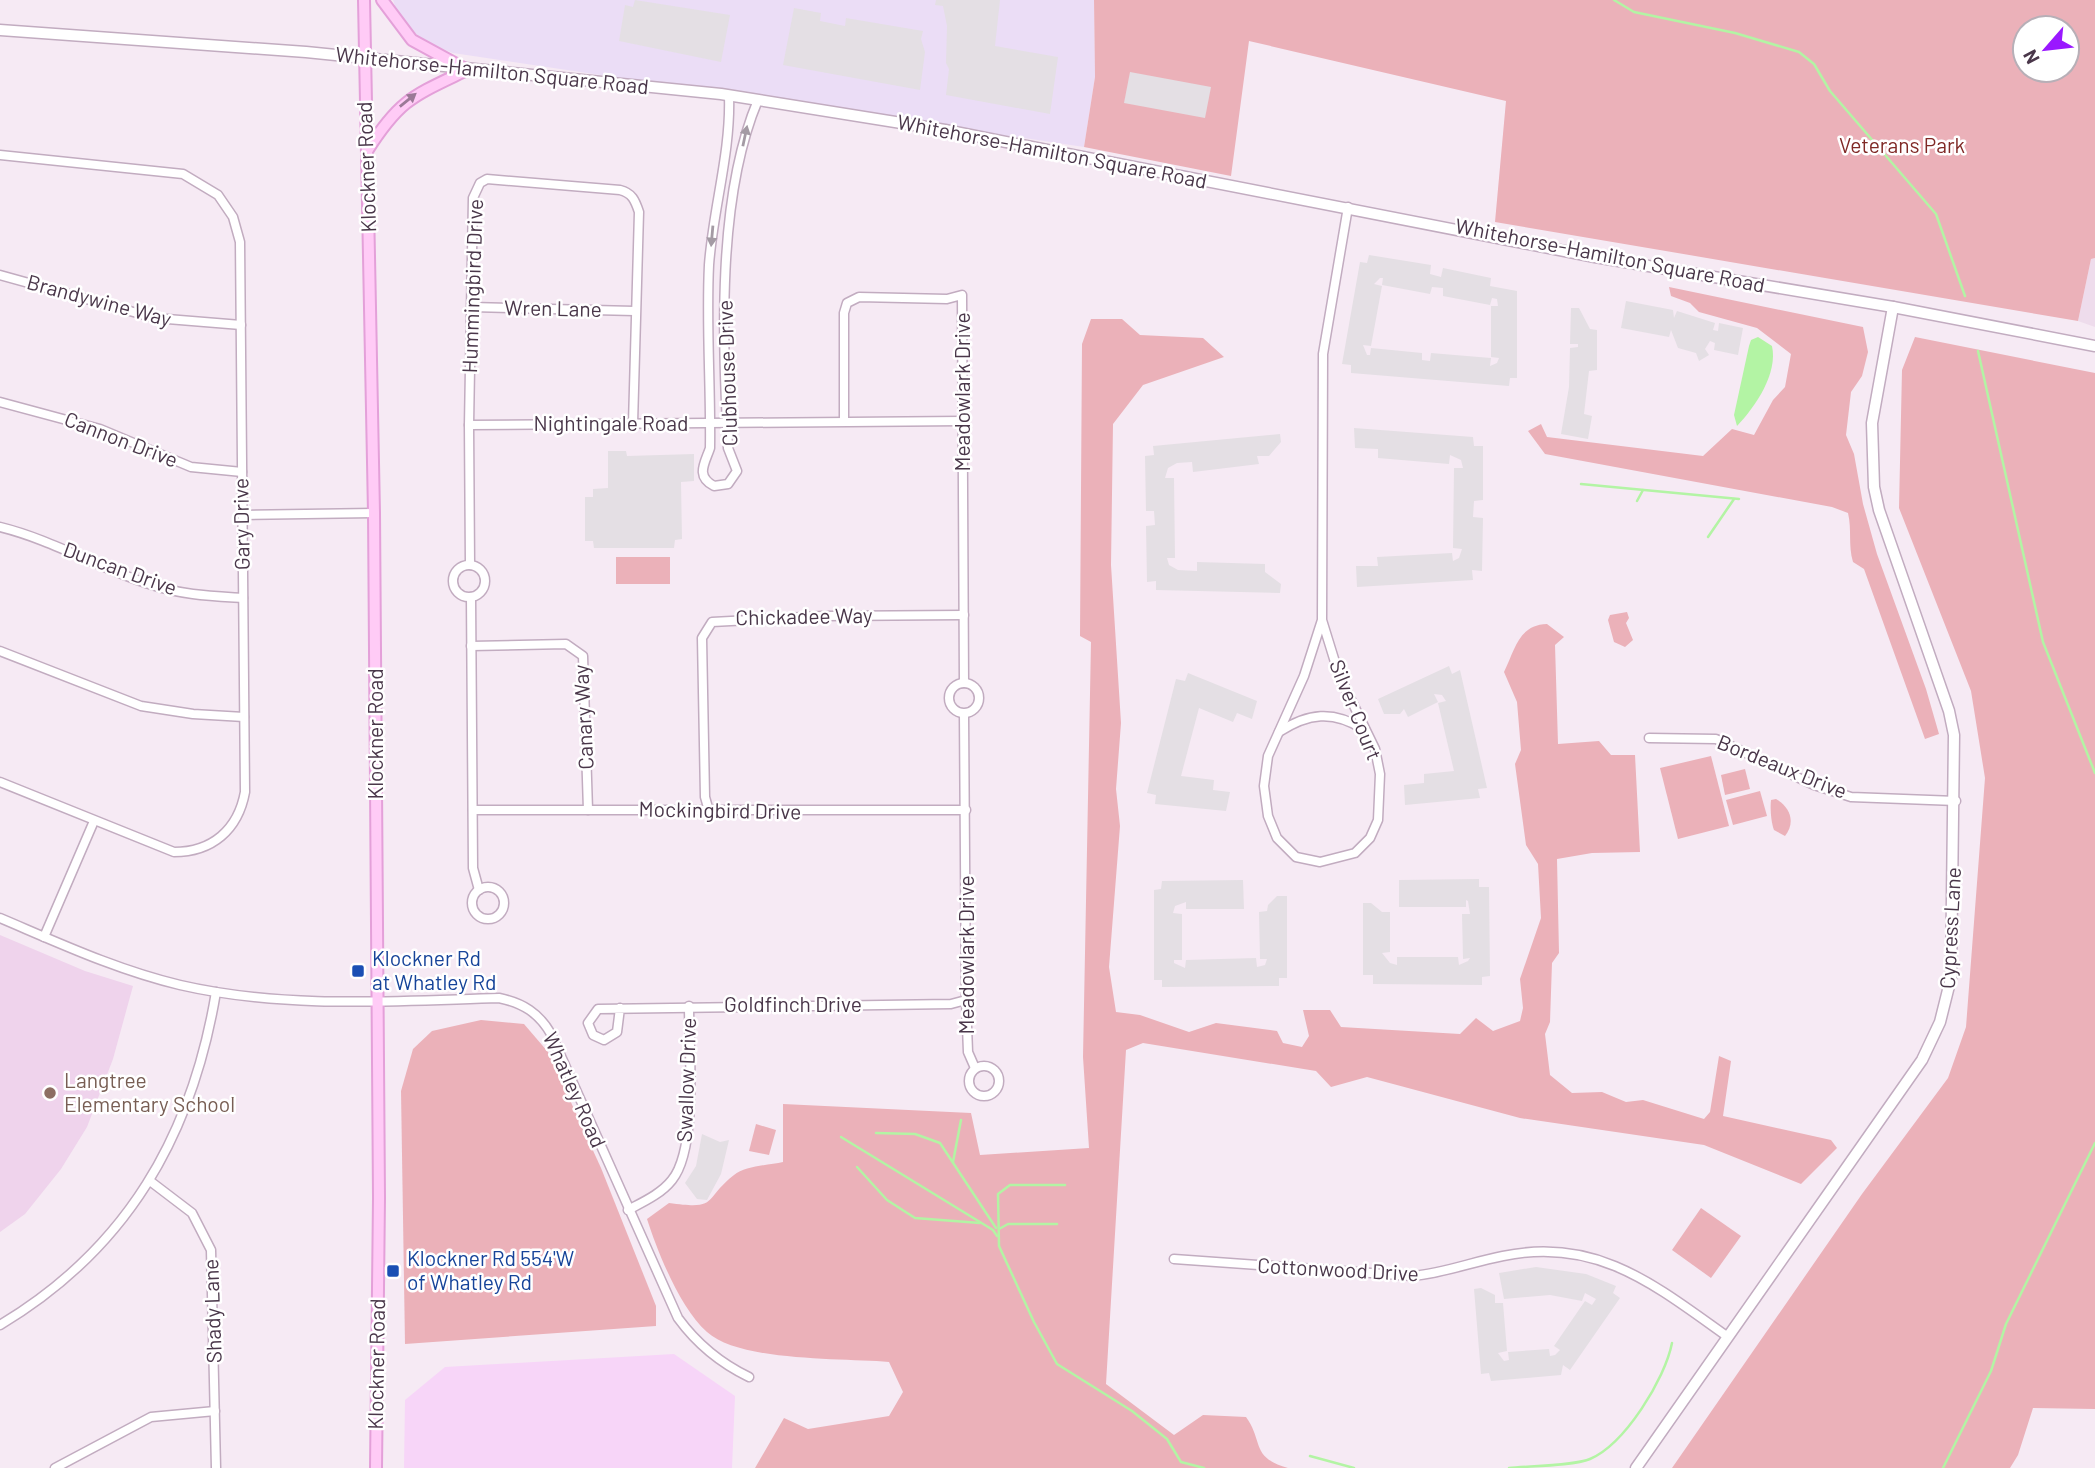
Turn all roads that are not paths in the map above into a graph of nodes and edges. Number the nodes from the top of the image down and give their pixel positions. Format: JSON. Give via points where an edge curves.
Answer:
{"nodes":[{"id":1,"x":364,"y":0,"type":"edge"},
{"id":2,"x":382,"y":0,"type":"edge"},
{"id":3,"x":0,"y":30,"type":"edge"},
{"id":4,"x":363,"y":58,"type":"junction"},
{"id":5,"x":467,"y":70,"type":"junction"},
{"id":6,"x":729,"y":96,"type":"junction"},
{"id":7,"x":758,"y":100,"type":"junction"},
{"id":8,"x":367,"y":151,"type":"junction"},
{"id":9,"x":0,"y":155,"type":"edge"},
{"id":10,"x":722,"y":166,"type":"junction"},
{"id":11,"x":739,"y":169,"type":"junction"},
{"id":12,"x":716,"y":206,"type":"junction"},
{"id":13,"x":1348,"y":207,"type":"junction"},
{"id":14,"x":732,"y":209,"type":"junction"},
{"id":15,"x":0,"y":275,"type":"edge"},
{"id":16,"x":472,"y":307,"type":"junction"},
{"id":17,"x":1893,"y":307,"type":"junction"},
{"id":18,"x":635,"y":311,"type":"junction"},
{"id":19,"x":241,"y":325,"type":"junction"},
{"id":20,"x":2095,"y":346,"type":"edge"},
{"id":21,"x":0,"y":402,"type":"edge"},
{"id":22,"x":844,"y":421,"type":"junction"},
{"id":23,"x":963,"y":421,"type":"junction"},
{"id":24,"x":710,"y":423,"type":"junction"},
{"id":25,"x":727,"y":423,"type":"junction"},
{"id":26,"x":633,"y":424,"type":"junction"},
{"id":27,"x":469,"y":425,"type":"junction"},
{"id":28,"x":242,"y":472,"type":"junction"},
{"id":29,"x":374,"y":513,"type":"junction"},
{"id":30,"x":242,"y":515,"type":"junction"},
{"id":31,"x":0,"y":527,"type":"edge"},
{"id":32,"x":470,"y":565,"type":"junction"},
{"id":33,"x":471,"y":597,"type":"junction"},
{"id":34,"x":243,"y":598,"type":"junction"},
{"id":35,"x":964,"y":615,"type":"junction"},
{"id":36,"x":1322,"y":620,"type":"junction"},
{"id":37,"x":471,"y":646,"type":"junction"},
{"id":38,"x":0,"y":651,"type":"edge"},
{"id":39,"x":964,"y":683,"type":"junction"},
{"id":40,"x":964,"y":713,"type":"junction"},
{"id":41,"x":244,"y":717,"type":"junction"},
{"id":42,"x":1363,"y":729,"type":"junction"},
{"id":43,"x":1279,"y":732,"type":"junction"},
{"id":44,"x":1649,"y":738,"type":"dead end"},
{"id":45,"x":0,"y":782,"type":"edge"},
{"id":46,"x":1956,"y":800,"type":"junction"},
{"id":47,"x":473,"y":810,"type":"junction"},
{"id":48,"x":588,"y":810,"type":"junction"},
{"id":49,"x":966,"y":810,"type":"junction"},
{"id":50,"x":709,"y":811,"type":"junction"},
{"id":51,"x":94,"y":821,"type":"junction"},
{"id":52,"x":479,"y":890,"type":"junction"},
{"id":53,"x":0,"y":918,"type":"edge"},
{"id":54,"x":44,"y":937,"type":"junction"},
{"id":55,"x":216,"y":992,"type":"junction"},
{"id":56,"x":966,"y":1000,"type":"junction"},
{"id":57,"x":378,"y":1001,"type":"junction"},
{"id":58,"x":689,"y":1006,"type":"junction"},
{"id":59,"x":620,"y":1008,"type":"junction"},
{"id":60,"x":975,"y":1068,"type":"dead end"},
{"id":61,"x":150,"y":1181,"type":"junction"},
{"id":62,"x":628,"y":1210,"type":"junction"},
{"id":63,"x":1174,"y":1259,"type":"dead end"},
{"id":64,"x":0,"y":1325,"type":"edge"},
{"id":65,"x":1728,"y":1337,"type":"junction"},
{"id":66,"x":749,"y":1377,"type":"dead end"},
{"id":67,"x":215,"y":1411,"type":"junction"},
{"id":68,"x":55,"y":1468,"type":"edge"},
{"id":69,"x":216,"y":1468,"type":"edge"},
{"id":70,"x":376,"y":1468,"type":"edge"},
{"id":71,"x":1636,"y":1468,"type":"edge"}],
"edges":[{"from":1,"to":4,"type":"main road","name":"Klockner Road"},
{"from":2,"to":5,"type":"main road","via":[[412,40]]},
{"from":3,"to":4,"type":"street","name":"Whitehorse-Hamilton Square Road"},
{"from":4,"to":5,"type":"street","name":"Whitehorse-Hamilton Square Road"},
{"from":4,"to":8,"type":"main road","name":"Klockner Road"},
{"from":5,"to":6,"type":"street","name":"Whitehorse-Hamilton Square Road"},
{"from":8,"to":5,"type":"main road","one_way":true,"via":[[404,102]]},
{"from":6,"to":7,"type":"street","name":"Whitehorse-Hamilton Square Road"},
{"from":6,"to":10,"type":"street","name":"Clubhouse Drive","via":[[730,125]]},
{"from":11,"to":7,"type":"street","name":"Clubhouse Drive","one_way":true,"via":[[746,127]]},
{"from":7,"to":13,"type":"street","name":"Whitehorse-Hamilton Square Road","via":[[945,130]]},
{"from":8,"to":29,"type":"main road","name":"Klockner Road"},
{"from":9,"to":19,"type":"street","name":"Gary Drive","via":[[170,172],[208,186],[226,205],[237,229]]},
{"from":10,"to":11,"type":"street"},
{"from":10,"to":12,"type":"street","name":"Clubhouse Drive"},
{"from":11,"to":14,"type":"street","name":"Clubhouse Drive"},
{"from":12,"to":14,"type":"street"},
{"from":12,"to":24,"type":"street","name":"Clubhouse Drive","one_way":true,"via":[[709,281]]},
{"from":13,"to":17,"type":"street","name":"Whitehorse-Hamilton Square Road","via":[[1595,257]]},
{"from":13,"to":36,"type":"street","name":"Silver Court","via":[[1323,354]]},
{"from":14,"to":25,"type":"street","name":"Clubhouse Drive","via":[[725,285]]},
{"from":15,"to":19,"type":"street","name":"Brandywine Way","via":[[155,318]]},
{"from":16,"to":18,"type":"street","name":"Wren Lane"},
{"from":16,"to":18,"type":"street","name":"Hummingbird Drive","via":[[473,198],[487,179],[629,192],[639,212]]},
{"from":16,"to":27,"type":"street","name":"Hummingbird Drive"},
{"from":17,"to":20,"type":"street","name":"Whitehorse-Hamilton Square Road"},
{"from":17,"to":46,"type":"street","name":"Cypress Lane","via":[[1872,423],[1874,487],[1949,711]]},
{"from":18,"to":26,"type":"street","name":"Hummingbird Drive"},
{"from":19,"to":28,"type":"street","name":"Gary Drive"},
{"from":21,"to":28,"type":"street","name":"Cannon Drive","via":[[100,429],[191,467]]},
{"from":22,"to":23,"type":"street","name":"Nightingale Road"},
{"from":22,"to":23,"type":"street","name":"Meadowlark Drive","via":[[847,303],[859,297],[947,299],[962,295]]},
{"from":22,"to":25,"type":"street","name":"Nightingale Road"},
{"from":23,"to":35,"type":"street","name":"Meadowlark Drive"},
{"from":24,"to":25,"type":"street","name":"Nightingale Road"},
{"from":24,"to":25,"type":"street","name":"Clubhouse Drive","via":[[710,448],[701,468],[708,483],[720,486],[734,479],[737,471],[728,448]]},
{"from":24,"to":26,"type":"street","name":"Nightingale Road"},
{"from":26,"to":27,"type":"street","name":"Nightingale Road"},
{"from":27,"to":32,"type":"street","name":"Hummingbird Drive"},
{"from":28,"to":30,"type":"street","name":"Gary Drive"},
{"from":29,"to":30,"type":"street"},
{"from":29,"to":57,"type":"main road","name":"Klockner Road"},
{"from":30,"to":34,"type":"street","name":"Gary Drive"},
{"from":31,"to":34,"type":"street","name":"Duncan Drive","via":[[149,585],[188,594]]},
{"from":32,"to":33,"type":"street","name":"Hummingbird Drive","via":[[480,569],[485,578],[483,589]]},
{"from":32,"to":33,"type":"street","name":"Hummingbird Drive","via":[[456,571],[453,581],[457,591]]},
{"from":33,"to":37,"type":"street","name":"Hummingbird Drive"},
{"from":34,"to":41,"type":"street","name":"Gary Drive"},
{"from":35,"to":39,"type":"street","name":"Meadowlark Drive"},
{"from":35,"to":50,"type":"street","name":"Chickadee Way","via":[[712,622],[702,638]]},
{"from":36,"to":42,"type":"street","name":"Silver Court"},
{"from":36,"to":43,"type":"street","name":"Silver Court"},
{"from":37,"to":47,"type":"street","name":"Hummingbird Drive"},
{"from":37,"to":48,"type":"street","name":"Canary Way","via":[[566,644],[583,656]]},
{"from":38,"to":41,"type":"street","via":[[141,706]]},
{"from":39,"to":40,"type":"street","name":"Meadowlark Drive","via":[[973,686],[979,699],[973,711]]},
{"from":39,"to":40,"type":"street","name":"Meadowlark Drive","via":[[952,689],[948,698],[955,710]]},
{"from":40,"to":49,"type":"street","name":"Meadowlark Drive"},
{"from":41,"to":51,"type":"street","name":"Gary Drive","via":[[245,792],[238,817],[221,837],[199,850],[174,852]]},
{"from":42,"to":43,"type":"street","via":[[1342,718],[1317,715]]},
{"from":42,"to":43,"type":"street","name":"Silver Court","via":[[1378,758],[1378,820],[1356,853],[1320,862],[1296,857],[1272,828],[1265,802],[1265,770]]},
{"from":44,"to":46,"type":"street","name":"Bordeaux Drive","via":[[1716,739],[1814,785],[1852,797]]},
{"from":45,"to":51,"type":"street","name":"Gary Drive"},
{"from":46,"to":65,"type":"street","name":"Cypress Lane","via":[[1951,978],[1932,1042]]},
{"from":47,"to":48,"type":"street","name":"Mockingbird Drive"},
{"from":47,"to":52,"type":"street","name":"Hummingbird Drive","via":[[473,868]]},
{"from":48,"to":50,"type":"street","name":"Mockingbird Drive"},
{"from":49,"to":50,"type":"street","name":"Mockingbird Drive"},
{"from":49,"to":56,"type":"street","name":"Meadowlark Drive"},
{"from":51,"to":54,"type":"street"},
{"from":52,"to":52,"type":"street","name":"Hummingbird Drive","via":[[473,899],[476,914],[485,919],[500,915],[502,895],[489,887]]},
{"from":53,"to":54,"type":"street","name":"Whatley Road"},
{"from":54,"to":55,"type":"street","name":"Whatley Road","via":[[137,973]]},
{"from":55,"to":57,"type":"street","name":"Whatley Road","via":[[275,999]]},
{"from":55,"to":61,"type":"street","via":[[190,1100]]},
{"from":56,"to":58,"type":"street","name":"Goldfinch Drive","via":[[951,1004]]},
{"from":56,"to":60,"type":"street","name":"Meadowlark Drive","via":[[968,1052]]},
{"from":57,"to":62,"type":"street","name":"Whatley Road","via":[[499,999],[534,1012],[551,1034]]},
{"from":57,"to":70,"type":"main road","name":"Klockner Road"},
{"from":58,"to":59,"type":"street","name":"Goldfinch Drive"},
{"from":58,"to":62,"type":"street","name":"Swallow Drive","via":[[684,1157],[664,1188]]},
{"from":59,"to":59,"type":"street","name":"Goldfinch Drive","via":[[617,1032],[604,1040],[593,1035],[587,1023],[593,1012]]},
{"from":61,"to":64,"type":"street","via":[[90,1256],[43,1297]]},
{"from":61,"to":67,"type":"street","name":"Shady Lane","via":[[192,1213],[211,1250]]},
{"from":62,"to":66,"type":"street","name":"Whatley Road","via":[[680,1321],[722,1363]]},
{"from":63,"to":65,"type":"street","name":"Cottonwood Drive","via":[[1401,1277],[1437,1274],[1518,1254],[1578,1254],[1641,1276]]},
{"from":65,"to":71,"type":"street","name":"Cypress Lane"},
{"from":67,"to":68,"type":"street","via":[[151,1417]]},
{"from":67,"to":69,"type":"street","name":"Shady Lane"}]}
